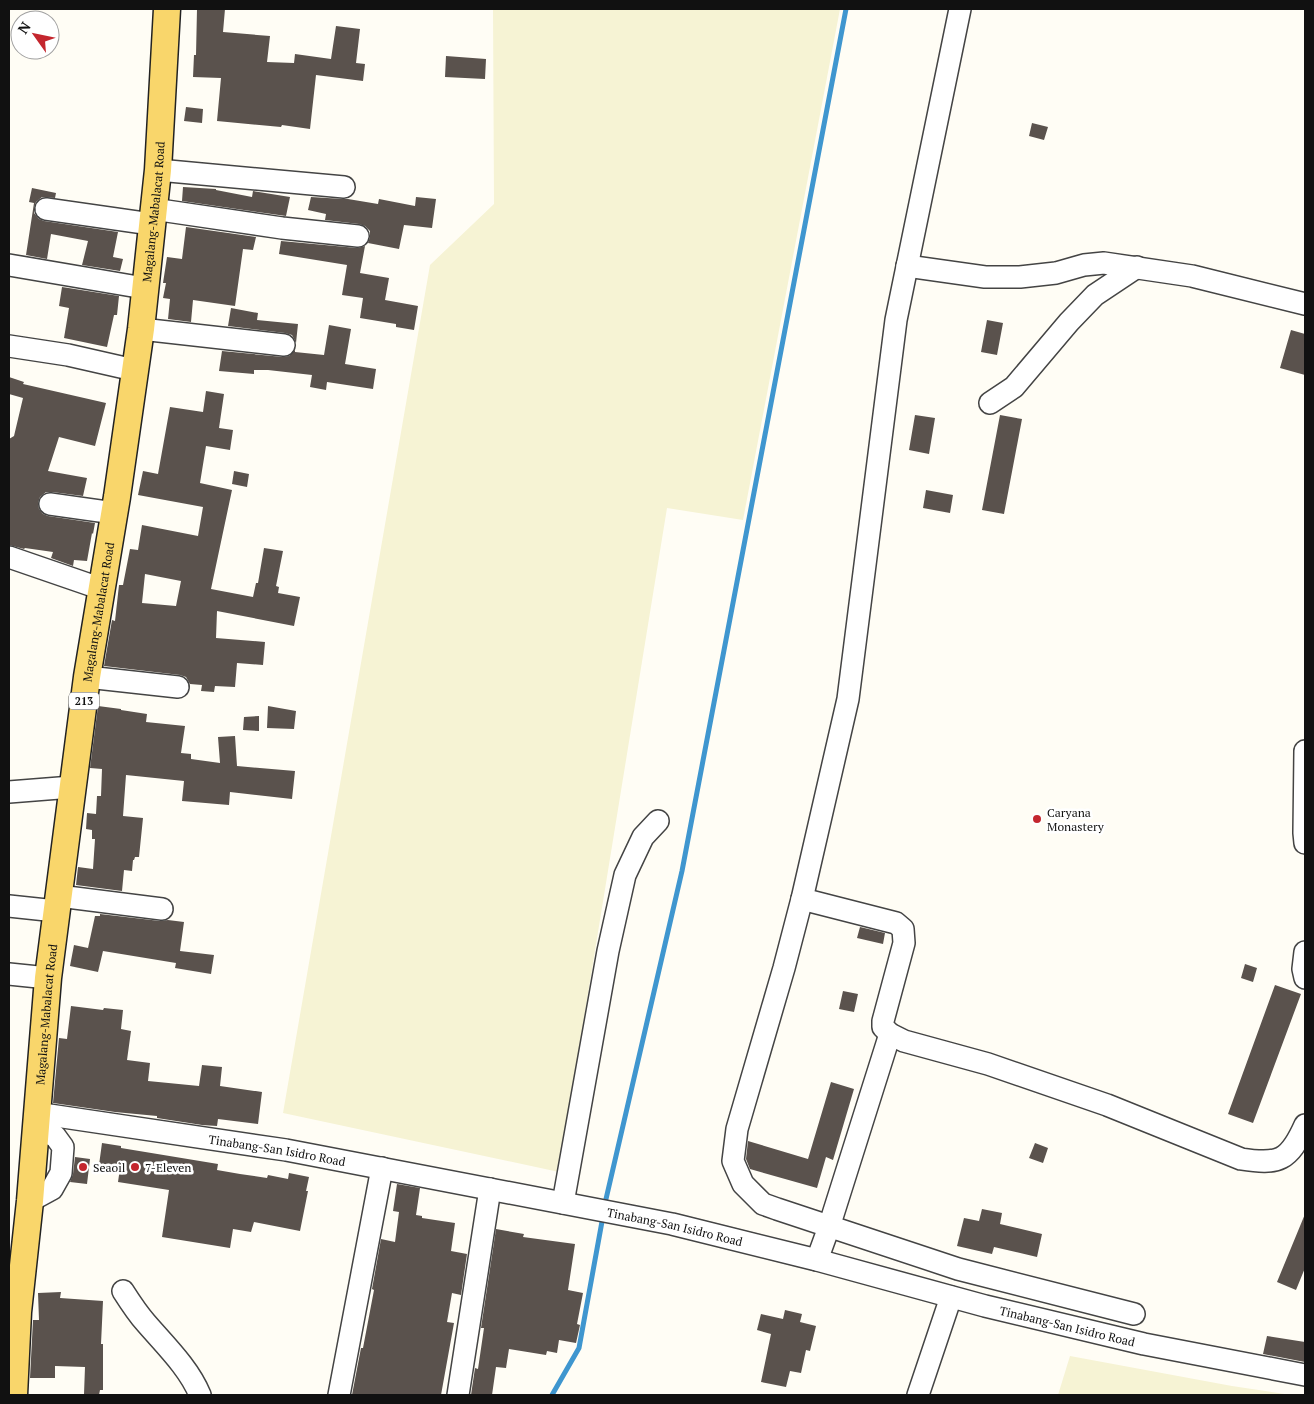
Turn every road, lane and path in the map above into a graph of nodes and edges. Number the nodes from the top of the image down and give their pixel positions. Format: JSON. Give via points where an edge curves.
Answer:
{"nodes":[{"id":1,"x":167,"y":9,"type":"edge"},
{"id":2,"x":960,"y":9,"type":"edge"},
{"id":3,"x":158,"y":170,"type":"junction"},
{"id":4,"x":344,"y":187,"type":"dead end"},
{"id":5,"x":46,"y":209,"type":"dead end"},
{"id":6,"x":152,"y":217,"type":"junction"},
{"id":7,"x":358,"y":236,"type":"dead end"},
{"id":8,"x":9,"y":265,"type":"edge"},
{"id":9,"x":907,"y":266,"type":"junction"},
{"id":10,"x":1138,"y":267,"type":"junction"},
{"id":11,"x":144,"y":288,"type":"junction"},
{"id":12,"x":1305,"y":304,"type":"edge"},
{"id":13,"x":141,"y":329,"type":"junction"},
{"id":14,"x":284,"y":345,"type":"dead end"},
{"id":15,"x":9,"y":346,"type":"edge"},
{"id":16,"x":134,"y":370,"type":"junction"},
{"id":17,"x":990,"y":403,"type":"dead end"},
{"id":18,"x":50,"y":504,"type":"dead end"},
{"id":19,"x":114,"y":514,"type":"junction"},
{"id":20,"x":9,"y":557,"type":"edge"},
{"id":21,"x":102,"y":589,"type":"junction"},
{"id":22,"x":87,"y":678,"type":"junction"},
{"id":23,"x":178,"y":687,"type":"dead end"},
{"id":24,"x":1305,"y":751,"type":"edge"},
{"id":25,"x":72,"y":787,"type":"junction"},
{"id":26,"x":9,"y":792,"type":"edge"},
{"id":27,"x":658,"y":821,"type":"dead end"},
{"id":28,"x":1305,"y":843,"type":"edge"},
{"id":29,"x":802,"y":899,"type":"junction"},
{"id":30,"x":58,"y":903,"type":"junction"},
{"id":31,"x":9,"y":906,"type":"edge"},
{"id":32,"x":162,"y":909,"type":"dead end"},
{"id":33,"x":1305,"y":952,"type":"edge"},
{"id":34,"x":9,"y":974,"type":"edge"},
{"id":35,"x":48,"y":978,"type":"junction"},
{"id":36,"x":1305,"y":978,"type":"edge"},
{"id":37,"x":890,"y":1034,"type":"junction"},
{"id":38,"x":36,"y":1121,"type":"junction"},
{"id":39,"x":1305,"y":1125,"type":"edge"},
{"id":40,"x":382,"y":1168,"type":"junction"},
{"id":41,"x":490,"y":1189,"type":"junction"},
{"id":42,"x":563,"y":1203,"type":"junction"},
{"id":43,"x":829,"y":1227,"type":"junction"},
{"id":44,"x":17,"y":1245,"type":"edge"},
{"id":45,"x":817,"y":1260,"type":"junction"},
{"id":46,"x":122,"y":1291,"type":"dead end"},
{"id":47,"x":951,"y":1297,"type":"junction"},
{"id":48,"x":14,"y":1311,"type":"edge"},
{"id":49,"x":1134,"y":1314,"type":"dead end"},
{"id":50,"x":1305,"y":1375,"type":"edge"},
{"id":51,"x":14,"y":1395,"type":"edge"},
{"id":52,"x":200,"y":1395,"type":"edge"},
{"id":53,"x":339,"y":1395,"type":"edge"},
{"id":54,"x":458,"y":1395,"type":"edge"},
{"id":55,"x":918,"y":1395,"type":"edge"}],
"edges":[{"from":1,"to":3,"type":"main road","name":"Magalang-Mabalacat Road","number":"213"},
{"from":2,"to":9,"type":"street"},
{"from":3,"to":4,"type":"street"},
{"from":3,"to":6,"type":"main road","name":"Magalang-Mabalacat Road","number":"213"},
{"from":5,"to":6,"type":"street"},
{"from":6,"to":7,"type":"street"},
{"from":6,"to":11,"type":"main road","name":"Magalang-Mabalacat Road","number":"213"},
{"from":8,"to":11,"type":"street"},
{"from":9,"to":10,"type":"street","via":[[985,277],[1056,273],[1104,263]]},
{"from":9,"to":29,"type":"street","via":[[896,320],[848,699]]},
{"from":10,"to":12,"type":"street","via":[[1192,276]]},
{"from":10,"to":17,"type":"street","via":[[1095,295],[1014,387]]},
{"from":11,"to":13,"type":"main road","name":"Magalang-Mabalacat Road","number":"213"},
{"from":13,"to":14,"type":"street"},
{"from":13,"to":16,"type":"main road","name":"Magalang-Mabalacat Road","number":"213"},
{"from":15,"to":16,"type":"street"},
{"from":16,"to":19,"type":"main road","name":"Magalang-Mabalacat Road","number":"213"},
{"from":18,"to":19,"type":"street"},
{"from":19,"to":21,"type":"main road","name":"Magalang-Mabalacat Road","number":"213"},
{"from":20,"to":21,"type":"street"},
{"from":21,"to":22,"type":"main road","name":"Magalang-Mabalacat Road","number":"213"},
{"from":22,"to":23,"type":"street"},
{"from":22,"to":25,"type":"main road","name":"Magalang-Mabalacat Road","number":"213"},
{"from":24,"to":28,"type":"street"},
{"from":25,"to":26,"type":"street"},
{"from":25,"to":30,"type":"main road","name":"Magalang-Mabalacat Road","number":"213"},
{"from":27,"to":42,"type":"street","via":[[643,837],[625,875],[608,951]]},
{"from":29,"to":37,"type":"street","via":[[896,923],[903,929],[904,943],[883,1021],[883,1027]]},
{"from":29,"to":43,"type":"street","via":[[737,1129],[733,1161],[743,1184],[764,1204]]},
{"from":30,"to":31,"type":"street"},
{"from":30,"to":32,"type":"street"},
{"from":30,"to":35,"type":"main road","name":"Magalang-Mabalacat Road","number":"213"},
{"from":33,"to":36,"type":"street","via":[[1302,969]]},
{"from":34,"to":35,"type":"street"},
{"from":35,"to":38,"type":"main road","name":"Magalang-Mabalacat Road","number":"213"},
{"from":37,"to":39,"type":"street","via":[[1107,1105],[1241,1159],[1279,1160],[1298,1142]]},
{"from":37,"to":43,"type":"street"},
{"from":38,"to":40,"type":"street","name":"Tinabang-San Isidro Road","via":[[286,1150]]},
{"from":38,"to":44,"type":"main road","name":"Magalang-Mabalacat Road","number":"213","via":[[30,1201]]},
{"from":40,"to":41,"type":"street","name":"Tinabang-San Isidro Road"},
{"from":40,"to":53,"type":"street"},
{"from":41,"to":42,"type":"street","name":"Tinabang-San Isidro Road"},
{"from":41,"to":54,"type":"street"},
{"from":42,"to":45,"type":"street","name":"Tinabang-San Isidro Road","via":[[672,1224]]},
{"from":43,"to":45,"type":"street"},
{"from":43,"to":49,"type":"street","via":[[958,1269]]},
{"from":44,"to":48,"type":"main road","name":"Magalang-Mabalacat Road","number":"213"},
{"from":45,"to":47,"type":"street","name":"Tinabang-San Isidro Road"},
{"from":46,"to":52,"type":"street","via":[[182,1366]]},
{"from":47,"to":50,"type":"street","name":"Tinabang-San Isidro Road","via":[[1144,1344]]},
{"from":47,"to":55,"type":"street"},
{"from":48,"to":51,"type":"main road","name":"Magalang-Mabalacat Road","number":"213"}]}
